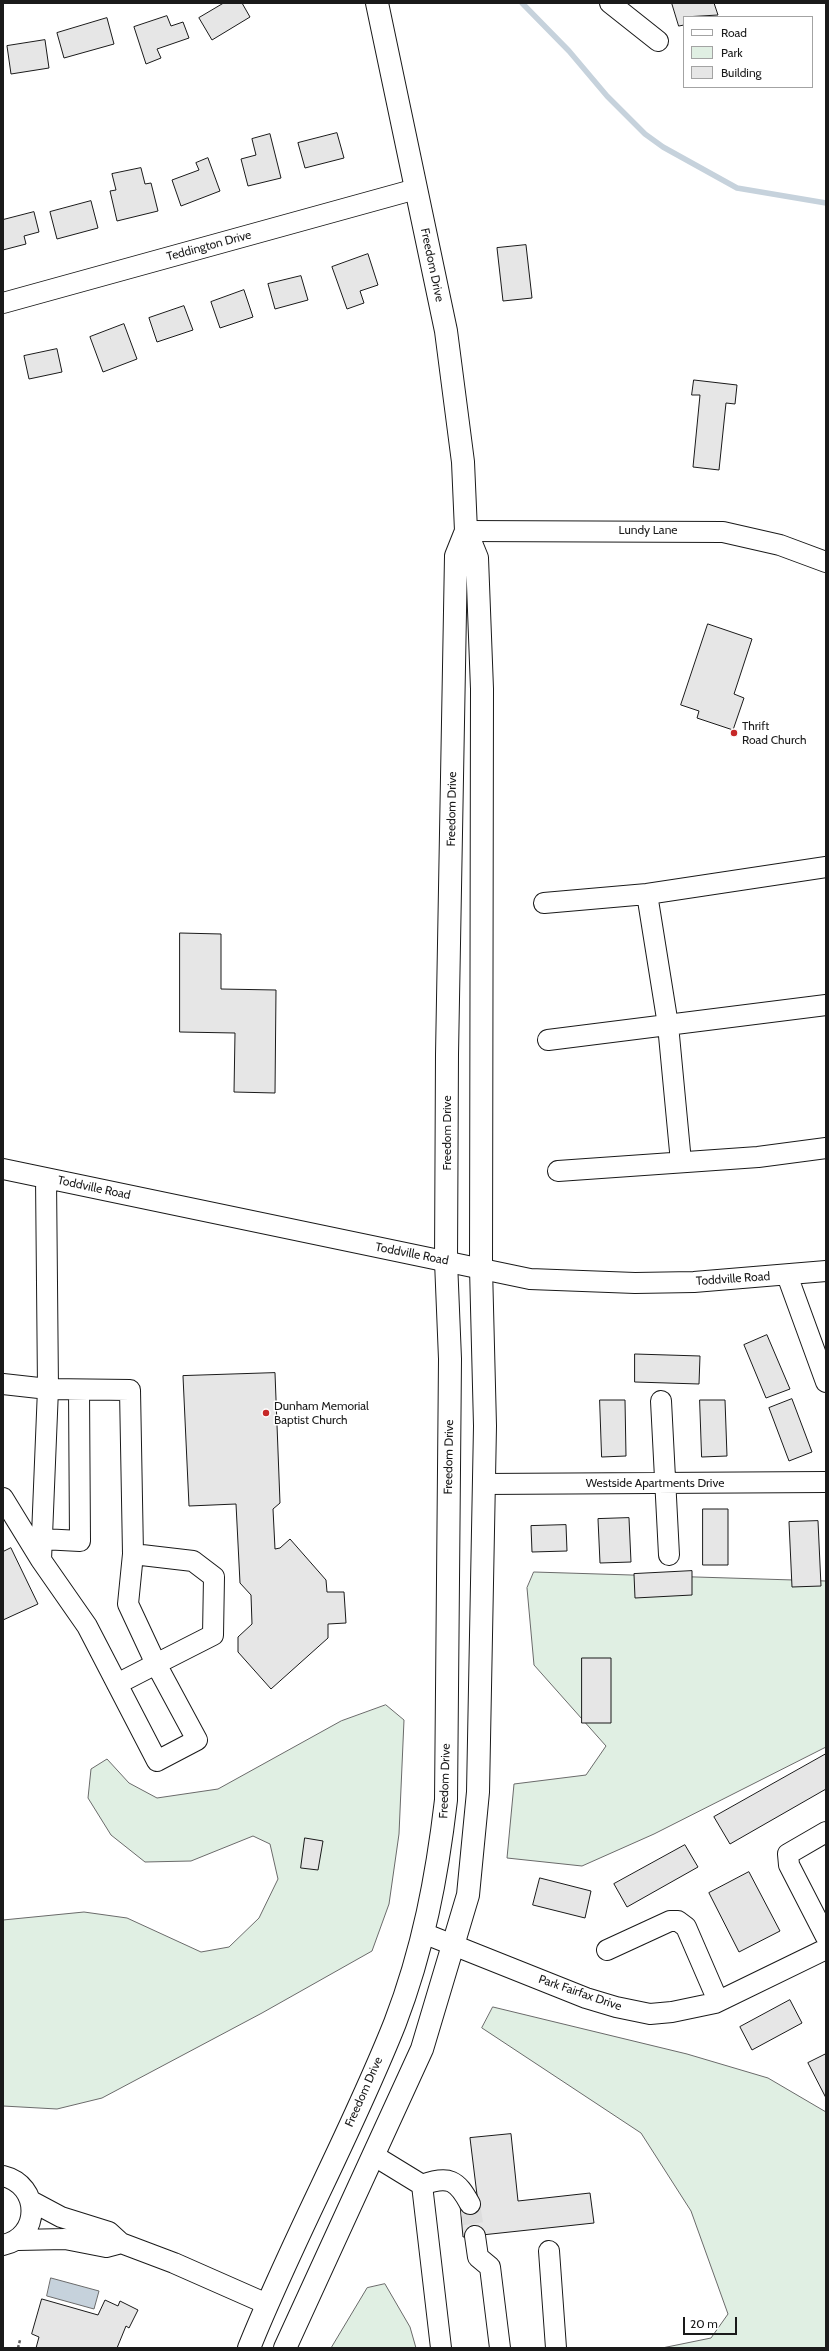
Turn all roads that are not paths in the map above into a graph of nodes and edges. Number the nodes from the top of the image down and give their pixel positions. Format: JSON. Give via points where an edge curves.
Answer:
{"nodes":[{"id":1,"x":376,"y":3,"type":"edge"},
{"id":2,"x":610,"y":3,"type":"edge"},
{"id":3,"x":658,"y":41,"type":"dead end"},
{"id":4,"x":416,"y":189,"type":"junction"},
{"id":5,"x":3,"y":303,"type":"edge"},
{"id":6,"x":466,"y":531,"type":"junction"},
{"id":7,"x":826,"y":562,"type":"edge"},
{"id":8,"x":826,"y":868,"type":"edge"},
{"id":9,"x":647,"y":894,"type":"junction"},
{"id":10,"x":544,"y":902,"type":"dead end"},
{"id":11,"x":826,"y":1005,"type":"edge"},
{"id":12,"x":668,"y":1025,"type":"junction"},
{"id":13,"x":548,"y":1040,"type":"dead end"},
{"id":14,"x":826,"y":1148,"type":"edge"},
{"id":15,"x":681,"y":1162,"type":"junction"},
{"id":16,"x":3,"y":1169,"type":"edge"},
{"id":17,"x":558,"y":1171,"type":"dead end"},
{"id":18,"x":46,"y":1178,"type":"junction"},
{"id":19,"x":446,"y":1261,"type":"junction"},
{"id":20,"x":481,"y":1268,"type":"junction"},
{"id":21,"x":826,"y":1270,"type":"edge"},
{"id":22,"x":788,"y":1275,"type":"junction"},
{"id":23,"x":826,"y":1382,"type":"edge"},
{"id":24,"x":3,"y":1384,"type":"edge"},
{"id":25,"x":48,"y":1389,"type":"junction"},
{"id":26,"x":79,"y":1390,"type":"junction"},
{"id":27,"x":661,"y":1401,"type":"dead end"},
{"id":28,"x":826,"y":1482,"type":"edge"},
{"id":29,"x":665,"y":1483,"type":"junction"},
{"id":30,"x":483,"y":1484,"type":"junction"},
{"id":31,"x":3,"y":1498,"type":"edge"},
{"id":32,"x":42,"y":1539,"type":"junction"},
{"id":33,"x":133,"y":1554,"type":"junction"},
{"id":34,"x":669,"y":1554,"type":"dead end"},
{"id":35,"x":41,"y":1560,"type":"junction"},
{"id":36,"x":156,"y":1664,"type":"junction"},
{"id":37,"x":117,"y":1684,"type":"junction"},
{"id":38,"x":826,"y":1832,"type":"edge"},
{"id":39,"x":423,"y":1933,"type":"junction"},
{"id":40,"x":826,"y":1937,"type":"edge"},
{"id":41,"x":453,"y":1945,"type":"junction"},
{"id":42,"x":826,"y":1949,"type":"edge"},
{"id":43,"x":606,"y":1950,"type":"dead end"},
{"id":44,"x":718,"y":2001,"type":"junction"},
{"id":45,"x":373,"y":2155,"type":"junction"},
{"id":46,"x":3,"y":2176,"type":"edge"},
{"id":47,"x":422,"y":2185,"type":"junction"},
{"id":48,"x":31,"y":2201,"type":"junction"},
{"id":49,"x":470,"y":2204,"type":"tunnel mouth"},
{"id":50,"x":475,"y":2236,"type":"tunnel mouth"},
{"id":51,"x":121,"y":2243,"type":"junction"},
{"id":52,"x":7,"y":2244,"type":"edge"},
{"id":53,"x":549,"y":2251,"type":"dead end"},
{"id":54,"x":267,"y":2304,"type":"junction"},
{"id":55,"x":249,"y":2348,"type":"edge"},
{"id":56,"x":286,"y":2348,"type":"edge"},
{"id":57,"x":441,"y":2348,"type":"edge"},
{"id":58,"x":500,"y":2348,"type":"edge"},
{"id":59,"x":556,"y":2348,"type":"edge"}],
"edges":[{"from":1,"to":4,"type":"main road","name":"Freedom Drive"},
{"from":2,"to":3,"type":"street"},
{"from":4,"to":5,"type":"street","name":"Teddington Drive"},
{"from":4,"to":6,"type":"main road","name":"Freedom Drive","via":[[446,331],[463,462]]},
{"from":6,"to":7,"type":"street","name":"Lundy Lane","via":[[723,532],[780,545]]},
{"from":6,"to":19,"type":"main road","name":"Freedom Drive","via":[[456,556]]},
{"from":6,"to":20,"type":"main road","name":"Freedom Drive","via":[[476,558],[482,689]]},
{"from":8,"to":9,"type":"street"},
{"from":9,"to":10,"type":"street"},
{"from":9,"to":12,"type":"street"},
{"from":11,"to":12,"type":"street"},
{"from":12,"to":13,"type":"street"},
{"from":12,"to":15,"type":"street"},
{"from":14,"to":15,"type":"street","via":[[758,1157]]},
{"from":15,"to":17,"type":"street"},
{"from":16,"to":18,"type":"street","name":"Toddville Road"},
{"from":18,"to":19,"type":"street","name":"Toddville Road"},
{"from":18,"to":25,"type":"street"},
{"from":19,"to":20,"type":"street","name":"Toddville Road"},
{"from":19,"to":39,"type":"main road","name":"Freedom Drive","via":[[450,1359],[446,1800],[438,1870]]},
{"from":20,"to":22,"type":"street","name":"Toddville Road","via":[[530,1278],[634,1283],[694,1282]]},
{"from":20,"to":30,"type":"main road","name":"Freedom Drive","via":[[485,1426]]},
{"from":21,"to":22,"type":"street","name":"Toddville Road"},
{"from":22,"to":23,"type":"street"},
{"from":24,"to":25,"type":"street"},
{"from":25,"to":26,"type":"street"},
{"from":25,"to":32,"type":"street"},
{"from":26,"to":32,"type":"street","via":[[80,1541]]},
{"from":26,"to":33,"type":"street","via":[[130,1390]]},
{"from":27,"to":29,"type":"street"},
{"from":28,"to":29,"type":"street","name":"Westside Apartments Drive"},
{"from":29,"to":30,"type":"street","name":"Westside Apartments Drive"},
{"from":29,"to":34,"type":"street"},
{"from":30,"to":41,"type":"main road","name":"Freedom Drive","via":[[478,1792],[468,1895]]},
{"from":31,"to":35,"type":"street"},
{"from":32,"to":35,"type":"street"},
{"from":33,"to":36,"type":"street","via":[[128,1604]]},
{"from":33,"to":36,"type":"street","via":[[193,1561],[214,1577],[213,1635]]},
{"from":35,"to":37,"type":"street","via":[[87,1626]]},
{"from":36,"to":37,"type":"street"},
{"from":36,"to":37,"type":"street","via":[[197,1740],[157,1761]]},
{"from":38,"to":40,"type":"street","via":[[788,1854],[789,1865]]},
{"from":39,"to":41,"type":"street","name":"Park Fairfax Drive"},
{"from":39,"to":54,"type":"main road","name":"Freedom Drive","via":[[395,2022],[360,2104]]},
{"from":41,"to":44,"type":"street","name":"Park Fairfax Drive","via":[[586,1998],[616,2007],[650,2014],[697,2008]]},
{"from":41,"to":45,"type":"main road","name":"Freedom Drive","via":[[422,2050]]},
{"from":42,"to":44,"type":"street","name":"Park Fairfax Drive"},
{"from":43,"to":44,"type":"street","via":[[670,1921],[678,1921],[686,1927]]},
{"from":45,"to":47,"type":"street"},
{"from":45,"to":56,"type":"main road","name":"Freedom Drive"},
{"from":46,"to":48,"type":"street","via":[[19,2183]]},
{"from":47,"to":49,"type":"street","via":[[443,2179],[452,2180],[462,2189]]},
{"from":47,"to":57,"type":"street"},
{"from":48,"to":51,"type":"street","via":[[61,2217],[109,2232]]},
{"from":48,"to":52,"type":"street","via":[[29,2224]]},
{"from":50,"to":58,"type":"street","via":[[478,2257],[490,2267]]},
{"from":51,"to":52,"type":"street","via":[[106,2246],[65,2238]]},
{"from":51,"to":54,"type":"street"},
{"from":53,"to":59,"type":"street"},
{"from":54,"to":55,"type":"main road","name":"Freedom Drive"}]}
